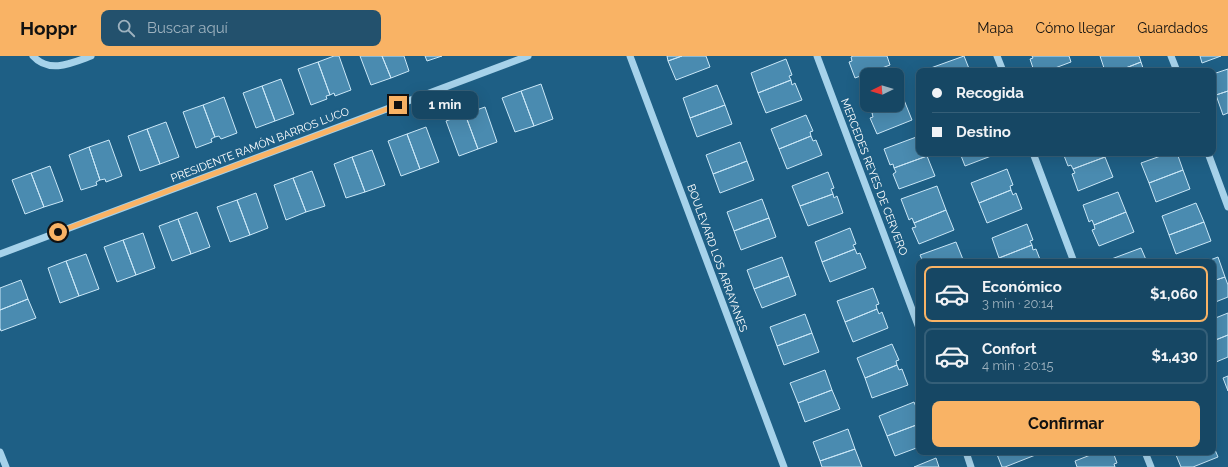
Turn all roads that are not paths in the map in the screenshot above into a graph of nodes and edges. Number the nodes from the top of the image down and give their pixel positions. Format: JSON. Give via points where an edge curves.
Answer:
{"nodes":[{"id":1,"x":33,"y":56,"type":"edge"},
{"id":2,"x":91,"y":56,"type":"edge"},
{"id":3,"x":528,"y":56,"type":"edge"},
{"id":4,"x":630,"y":56,"type":"edge"},
{"id":5,"x":817,"y":56,"type":"edge"},
{"id":6,"x":997,"y":56,"type":"edge"},
{"id":7,"x":1171,"y":56,"type":"edge"},
{"id":8,"x":1002,"y":68,"type":"edge"},
{"id":9,"x":1176,"y":68,"type":"edge"},
{"id":10,"x":1034,"y":156,"type":"edge"},
{"id":11,"x":1209,"y":156,"type":"edge"},
{"id":12,"x":1228,"y":207,"type":"edge"},
{"id":13,"x":0,"y":254,"type":"edge"},
{"id":14,"x":1073,"y":259,"type":"edge"},
{"id":15,"x":916,"y":320,"type":"edge"},
{"id":16,"x":0,"y":452,"type":"edge"},
{"id":17,"x":967,"y":455,"type":"edge"},
{"id":18,"x":1146,"y":455,"type":"edge"},
{"id":19,"x":6,"y":467,"type":"edge"},
{"id":20,"x":784,"y":467,"type":"edge"},
{"id":21,"x":971,"y":467,"type":"edge"},
{"id":22,"x":1151,"y":467,"type":"edge"}],
"edges":[{"from":1,"to":2,"type":"street","via":[[44,64],[54,66],[64,66]]},
{"from":3,"to":13,"type":"street","name":"PRESIDENTE RAMÓN BARROS LUCO"},
{"from":4,"to":20,"type":"street","name":"BOULEVARD LOS ARRAYANES"},
{"from":5,"to":15,"type":"street","name":"MERCEDES REYES DE CERVERO"},
{"from":6,"to":8,"type":"street"},
{"from":7,"to":9,"type":"street"},
{"from":10,"to":14,"type":"street"},
{"from":11,"to":12,"type":"street"},
{"from":16,"to":19,"type":"street"},
{"from":17,"to":21,"type":"street"},
{"from":18,"to":22,"type":"street"}]}
